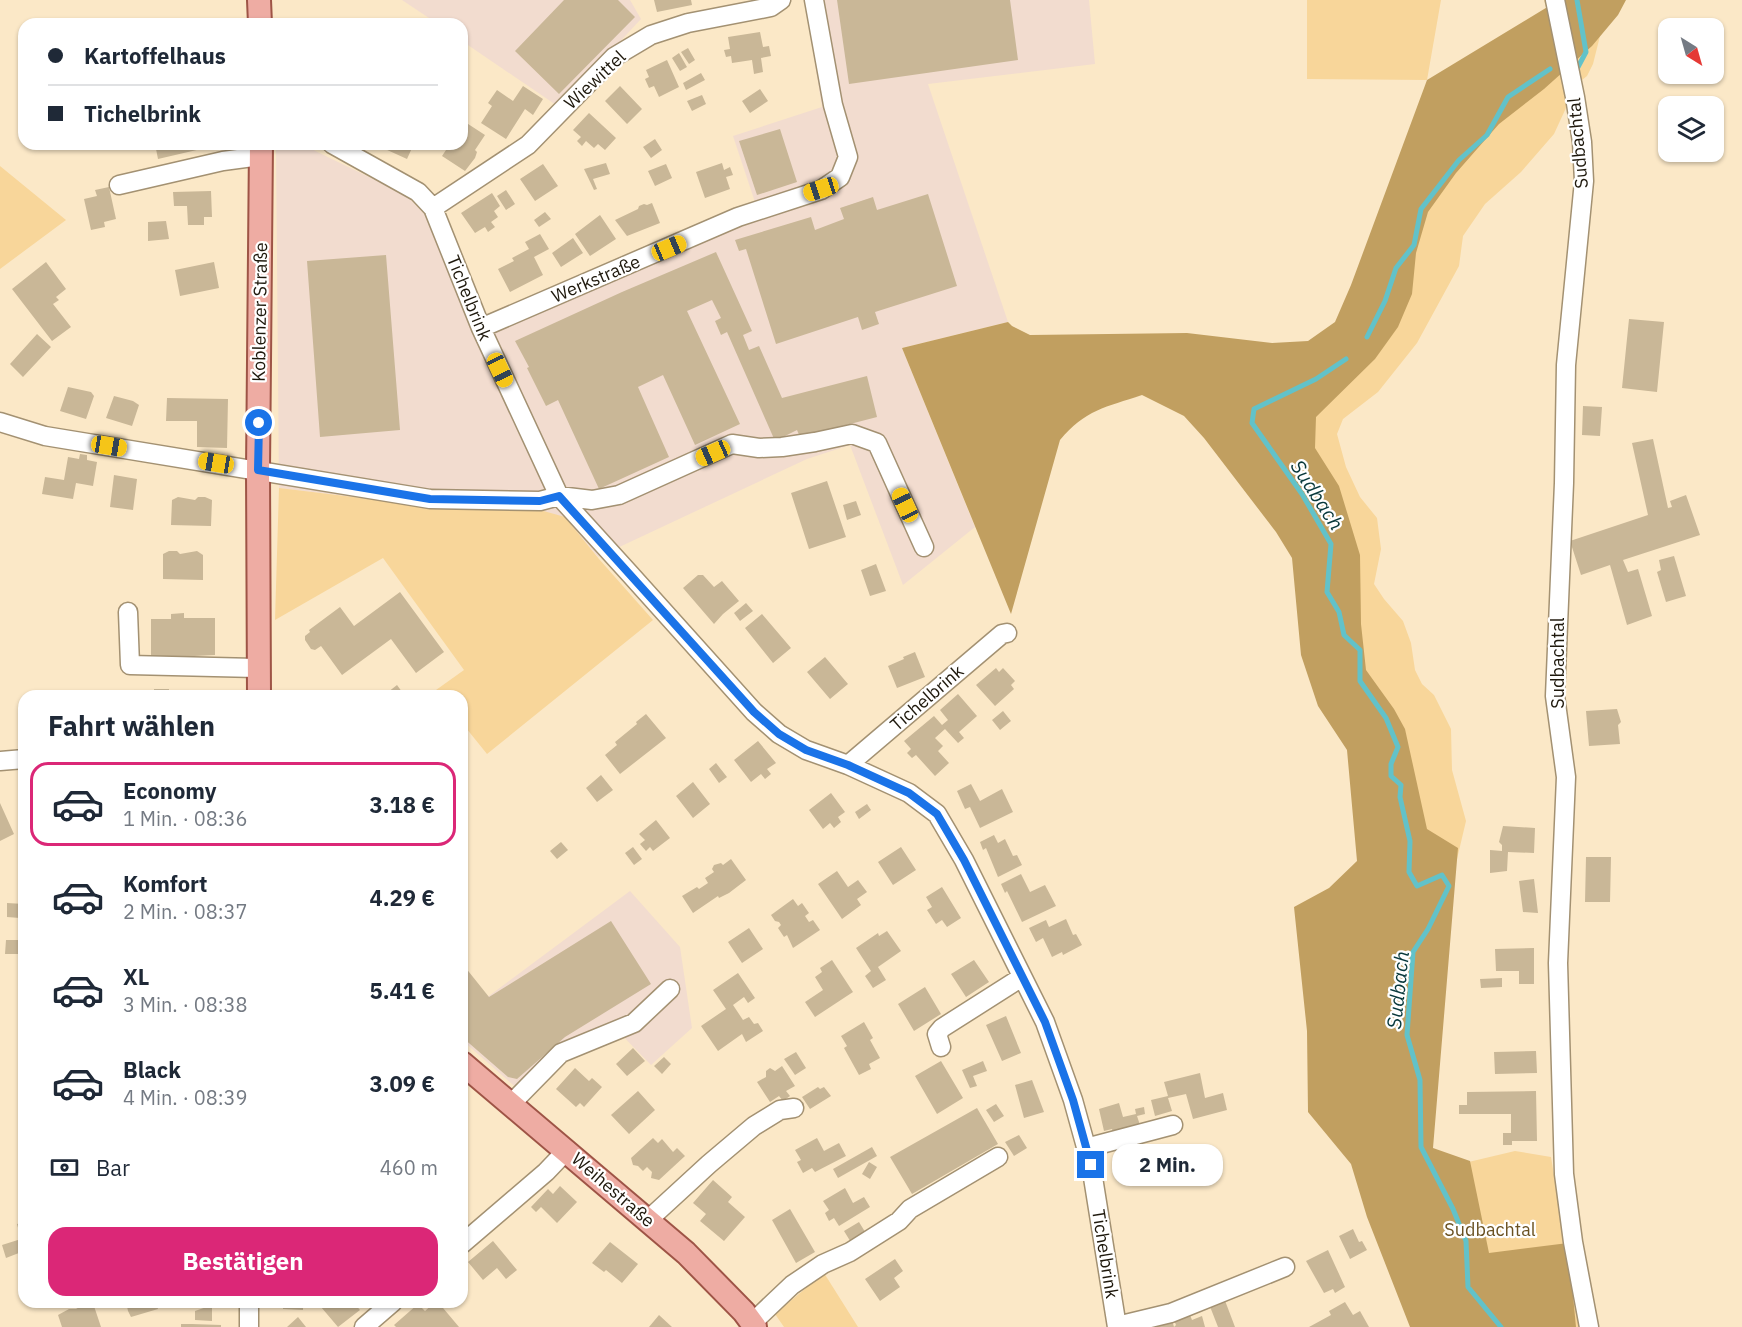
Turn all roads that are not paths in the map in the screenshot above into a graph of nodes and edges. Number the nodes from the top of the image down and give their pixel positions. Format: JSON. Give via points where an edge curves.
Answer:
{"nodes":[{"id":1,"x":259,"y":0,"type":"edge"},
{"id":2,"x":781,"y":0,"type":"edge"},
{"id":3,"x":814,"y":0,"type":"edge"},
{"id":4,"x":1555,"y":0,"type":"edge"},
{"id":5,"x":260,"y":18,"type":"edge"},
{"id":6,"x":261,"y":150,"type":"edge"},
{"id":7,"x":343,"y":150,"type":"edge"},
{"id":8,"x":119,"y":185,"type":"dead end"},
{"id":9,"x":433,"y":208,"type":"junction"},
{"id":10,"x":481,"y":328,"type":"junction"},
{"id":11,"x":0,"y":422,"type":"edge"},
{"id":12,"x":258,"y":470,"type":"junction"},
{"id":13,"x":559,"y":496,"type":"junction"},
{"id":14,"x":924,"y":547,"type":"dead end"},
{"id":15,"x":128,"y":612,"type":"dead end"},
{"id":16,"x":1007,"y":633,"type":"dead end"},
{"id":17,"x":259,"y":668,"type":"junction"},
{"id":18,"x":260,"y":690,"type":"edge"},
{"id":19,"x":18,"y":759,"type":"edge"},
{"id":20,"x":0,"y":760,"type":"edge"},
{"id":21,"x":848,"y":765,"type":"junction"},
{"id":22,"x":1023,"y":977,"type":"junction"},
{"id":23,"x":670,"y":989,"type":"dead end"},
{"id":24,"x":941,"y":1047,"type":"dead end"},
{"id":25,"x":468,"y":1068,"type":"edge"},
{"id":26,"x":512,"y":1104,"type":"junction"},
{"id":27,"x":794,"y":1108,"type":"dead end"},
{"id":28,"x":1173,"y":1125,"type":"dead end"},
{"id":29,"x":1086,"y":1148,"type":"junction"},
{"id":30,"x":567,"y":1150,"type":"junction"},
{"id":31,"x":998,"y":1157,"type":"dead end"},
{"id":32,"x":648,"y":1220,"type":"junction"},
{"id":33,"x":468,"y":1239,"type":"edge"},
{"id":34,"x":1285,"y":1267,"type":"dead end"},
{"id":35,"x":249,"y":1308,"type":"edge"},
{"id":36,"x":386,"y":1308,"type":"edge"},
{"id":37,"x":754,"y":1325,"type":"edge"},
{"id":38,"x":249,"y":1327,"type":"edge"},
{"id":39,"x":364,"y":1327,"type":"edge"},
{"id":40,"x":1117,"y":1327,"type":"edge"},
{"id":41,"x":1589,"y":1327,"type":"edge"}],
"edges":[{"from":1,"to":5,"type":"main road"},
{"from":2,"to":9,"type":"street","name":"Wiewittel","via":[[771,7],[688,23],[651,35],[614,57],[528,146]]},
{"from":3,"to":10,"type":"street","name":"Werkstraße","via":[[833,105],[848,156],[840,177],[821,189],[738,217]]},
{"from":4,"to":41,"type":"street","name":"Sudbachtal","via":[[1575,97],[1584,181],[1566,365],[1555,696],[1566,777],[1558,963],[1564,1174]]},
{"from":6,"to":8,"type":"street"},
{"from":6,"to":12,"type":"main road","name":"Koblenzer Straße"},
{"from":7,"to":9,"type":"street","name":"Tichelbrink","via":[[418,192]]},
{"from":9,"to":10,"type":"street","name":"Tichelbrink"},
{"from":10,"to":13,"type":"street","name":"Tichelbrink"},
{"from":11,"to":12,"type":"street","via":[[45,435]]},
{"from":12,"to":13,"type":"street","via":[[430,499],[540,501]]},
{"from":12,"to":17,"type":"main road","name":"Koblenzer Straße"},
{"from":13,"to":14,"type":"street","via":[[592,500],[619,495],[732,444],[782,447],[852,434],[877,443]]},
{"from":13,"to":21,"type":"street","name":"Tichelbrink","via":[[754,712],[779,734],[806,750]]},
{"from":15,"to":17,"type":"street","via":[[130,665]]},
{"from":16,"to":21,"type":"street","name":"Tichelbrink"},
{"from":17,"to":18,"type":"main road","name":"Koblenzer Straße"},
{"from":19,"to":20,"type":"street"},
{"from":21,"to":22,"type":"street","name":"Tichelbrink","via":[[909,793],[937,814]]},
{"from":22,"to":24,"type":"street","via":[[942,1028],[937,1034]]},
{"from":22,"to":29,"type":"street","name":"Tichelbrink","via":[[1045,1022]]},
{"from":23,"to":26,"type":"street","via":[[634,1023],[561,1053]]},
{"from":25,"to":26,"type":"main road","name":"Weihestraße"},
{"from":26,"to":30,"type":"main road","name":"Weihestraße"},
{"from":27,"to":32,"type":"street","via":[[780,1110],[754,1126]]},
{"from":28,"to":29,"type":"street"},
{"from":29,"to":40,"type":"street","name":"Tichelbrink"},
{"from":30,"to":32,"type":"main road","name":"Weihestraße"},
{"from":30,"to":33,"type":"street","via":[[546,1173]]},
{"from":31,"to":37,"type":"street","via":[[792,1285]]},
{"from":32,"to":37,"type":"main road","name":"Weihestraße","via":[[686,1253]]},
{"from":34,"to":40,"type":"street","name":"Tichelbrink","via":[[1171,1313]]},
{"from":35,"to":38,"type":"street"},
{"from":36,"to":39,"type":"street"}]}
